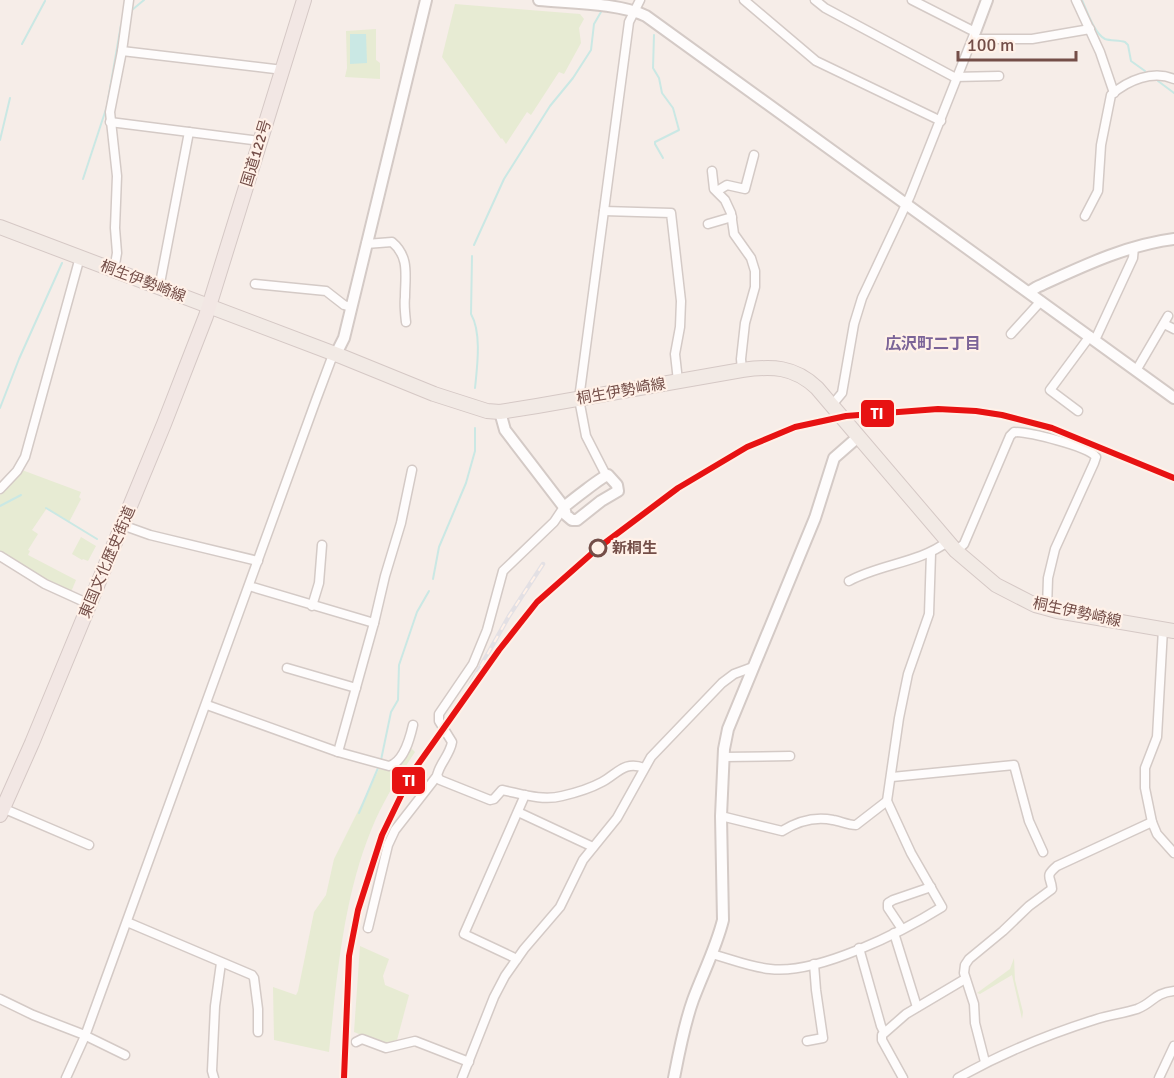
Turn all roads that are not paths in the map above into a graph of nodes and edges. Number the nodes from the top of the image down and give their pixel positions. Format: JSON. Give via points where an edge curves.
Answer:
{"nodes":[{"id":1,"x":129,"y":0,"type":"edge"},
{"id":2,"x":304,"y":0,"type":"edge"},
{"id":3,"x":426,"y":0,"type":"edge"},
{"id":4,"x":539,"y":0,"type":"edge"},
{"id":5,"x":640,"y":0,"type":"edge"},
{"id":6,"x":744,"y":0,"type":"edge"},
{"id":7,"x":815,"y":0,"type":"edge"},
{"id":8,"x":912,"y":0,"type":"edge"},
{"id":9,"x":987,"y":0,"type":"edge"},
{"id":10,"x":1076,"y":0,"type":"edge"},
{"id":11,"x":633,"y":11,"type":"junction"},
{"id":12,"x":1090,"y":29,"type":"junction"},
{"id":13,"x":974,"y":35,"type":"junction"},
{"id":14,"x":122,"y":51,"type":"junction"},
{"id":15,"x":283,"y":70,"type":"junction"},
{"id":16,"x":999,"y":76,"type":"dead end"},
{"id":17,"x":957,"y":77,"type":"junction"},
{"id":18,"x":1174,"y":79,"type":"edge"},
{"id":19,"x":1114,"y":93,"type":"junction"},
{"id":20,"x":941,"y":121,"type":"junction"},
{"id":21,"x":110,"y":122,"type":"junction"},
{"id":22,"x":189,"y":132,"type":"junction"},
{"id":23,"x":260,"y":141,"type":"junction"},
{"id":24,"x":754,"y":155,"type":"dead end"},
{"id":25,"x":712,"y":171,"type":"dead end"},
{"id":26,"x":717,"y":191,"type":"junction"},
{"id":27,"x":907,"y":204,"type":"junction"},
{"id":28,"x":604,"y":211,"type":"junction"},
{"id":29,"x":1085,"y":216,"type":"dead end"},
{"id":30,"x":732,"y":218,"type":"junction"},
{"id":31,"x":708,"y":225,"type":"dead end"},
{"id":32,"x":0,"y":227,"type":"edge"},
{"id":33,"x":1174,"y":239,"type":"edge"},
{"id":34,"x":366,"y":244,"type":"junction"},
{"id":35,"x":1134,"y":247,"type":"junction"},
{"id":36,"x":80,"y":257,"type":"junction"},
{"id":37,"x":114,"y":270,"type":"junction"},
{"id":38,"x":255,"y":284,"type":"dead end"},
{"id":39,"x":158,"y":286,"type":"junction"},
{"id":40,"x":1029,"y":292,"type":"junction"},
{"id":41,"x":1041,"y":301,"type":"junction"},
{"id":42,"x":208,"y":307,"type":"junction"},
{"id":43,"x":351,"y":307,"type":"junction"},
{"id":44,"x":406,"y":322,"type":"dead end"},
{"id":45,"x":1174,"y":329,"type":"edge"},
{"id":46,"x":1011,"y":334,"type":"dead end"},
{"id":47,"x":1093,"y":338,"type":"junction"},
{"id":48,"x":336,"y":354,"type":"junction"},
{"id":49,"x":1137,"y":369,"type":"junction"},
{"id":50,"x":742,"y":370,"type":"junction"},
{"id":51,"x":678,"y":381,"type":"junction"},
{"id":52,"x":1174,"y":398,"type":"edge"},
{"id":53,"x":579,"y":399,"type":"junction"},
{"id":54,"x":831,"y":405,"type":"junction"},
{"id":55,"x":1078,"y":411,"type":"dead end"},
{"id":56,"x":500,"y":412,"type":"junction"},
{"id":57,"x":858,"y":436,"type":"junction"},
{"id":58,"x":412,"y":470,"type":"dead end"},
{"id":59,"x":606,"y":475,"type":"junction"},
{"id":60,"x":0,"y":489,"type":"edge"},
{"id":61,"x":564,"y":507,"type":"junction"},
{"id":62,"x":122,"y":525,"type":"junction"},
{"id":63,"x":322,"y":545,"type":"dead end"},
{"id":64,"x":952,"y":547,"type":"junction"},
{"id":65,"x":931,"y":552,"type":"junction"},
{"id":66,"x":0,"y":556,"type":"edge"},
{"id":67,"x":258,"y":561,"type":"junction"},
{"id":68,"x":849,"y":581,"type":"dead end"},
{"id":69,"x":249,"y":586,"type":"junction"},
{"id":70,"x":90,"y":604,"type":"junction"},
{"id":71,"x":312,"y":606,"type":"junction"},
{"id":72,"x":1047,"y":608,"type":"junction"},
{"id":73,"x":374,"y":623,"type":"junction"},
{"id":74,"x":1168,"y":630,"type":"edge"},
{"id":75,"x":753,"y":667,"type":"junction"},
{"id":76,"x":287,"y":668,"type":"dead end"},
{"id":77,"x":356,"y":688,"type":"junction"},
{"id":78,"x":207,"y":705,"type":"junction"},
{"id":79,"x":413,"y":724,"type":"dead end"},
{"id":80,"x":338,"y":752,"type":"junction"},
{"id":81,"x":790,"y":756,"type":"dead end"},
{"id":82,"x":724,"y":757,"type":"junction"},
{"id":83,"x":644,"y":768,"type":"junction"},
{"id":84,"x":436,"y":776,"type":"junction"},
{"id":85,"x":892,"y":777,"type":"junction"},
{"id":86,"x":525,"y":795,"type":"junction"},
{"id":87,"x":887,"y":801,"type":"junction"},
{"id":88,"x":1,"y":810,"type":"edge"},
{"id":89,"x":518,"y":812,"type":"junction"},
{"id":90,"x":721,"y":816,"type":"junction"},
{"id":91,"x":1152,"y":822,"type":"junction"},
{"id":92,"x":89,"y":845,"type":"dead end"},
{"id":93,"x":592,"y":847,"type":"junction"},
{"id":94,"x":1043,"y":852,"type":"dead end"},
{"id":95,"x":1174,"y":853,"type":"edge"},
{"id":96,"x":931,"y":887,"type":"junction"},
{"id":97,"x":127,"y":922,"type":"junction"},
{"id":98,"x":368,"y":928,"type":"dead end"},
{"id":99,"x":898,"y":931,"type":"junction"},
{"id":100,"x":859,"y":948,"type":"junction"},
{"id":101,"x":712,"y":954,"type":"junction"},
{"id":102,"x":517,"y":959,"type":"junction"},
{"id":103,"x":222,"y":963,"type":"junction"},
{"id":104,"x":814,"y":964,"type":"junction"},
{"id":105,"x":965,"y":979,"type":"junction"},
{"id":106,"x":1174,"y":991,"type":"edge"},
{"id":107,"x":0,"y":999,"type":"edge"},
{"id":108,"x":917,"y":1007,"type":"junction"},
{"id":109,"x":258,"y":1032,"type":"dead end"},
{"id":110,"x":884,"y":1032,"type":"junction"},
{"id":111,"x":85,"y":1036,"type":"junction"},
{"id":112,"x":807,"y":1041,"type":"dead end"},
{"id":113,"x":356,"y":1042,"type":"dead end"},
{"id":114,"x":1174,"y":1046,"type":"edge"},
{"id":115,"x":125,"y":1056,"type":"dead end"},
{"id":116,"x":469,"y":1062,"type":"junction"},
{"id":117,"x":985,"y":1062,"type":"junction"},
{"id":118,"x":66,"y":1078,"type":"edge"},
{"id":119,"x":214,"y":1078,"type":"edge"},
{"id":120,"x":462,"y":1078,"type":"edge"},
{"id":121,"x":674,"y":1078,"type":"edge"},
{"id":122,"x":903,"y":1078,"type":"edge"},
{"id":123,"x":958,"y":1078,"type":"edge"},
{"id":124,"x":1159,"y":1078,"type":"edge"}],
"edges":[{"from":1,"to":14,"type":"street"},
{"from":2,"to":15,"type":"highway","name":"国道122号"},
{"from":3,"to":34,"type":"street"},
{"from":4,"to":11,"type":"street"},
{"from":5,"to":11,"type":"street"},
{"from":6,"to":20,"type":"street","via":[[816,61]]},
{"from":7,"to":17,"type":"street"},
{"from":8,"to":13,"type":"street"},
{"from":9,"to":13,"type":"street"},
{"from":10,"to":12,"type":"street"},
{"from":11,"to":27,"type":"street","via":[[654,21]]},
{"from":11,"to":28,"type":"street"},
{"from":12,"to":13,"type":"street","via":[[1032,39]]},
{"from":12,"to":19,"type":"street"},
{"from":13,"to":17,"type":"street"},
{"from":14,"to":15,"type":"street"},
{"from":14,"to":21,"type":"street"},
{"from":15,"to":23,"type":"highway","name":"国道122号"},
{"from":16,"to":17,"type":"street"},
{"from":17,"to":20,"type":"street"},
{"from":18,"to":19,"type":"street","via":[[1157,74],[1144,77]]},
{"from":19,"to":29,"type":"street","via":[[1109,100],[1101,145],[1098,192]]},
{"from":20,"to":27,"type":"street"},
{"from":21,"to":22,"type":"street"},
{"from":21,"to":37,"type":"street","via":[[117,176]]},
{"from":22,"to":23,"type":"street"},
{"from":22,"to":39,"type":"street"},
{"from":23,"to":42,"type":"highway","name":"国道122号"},
{"from":24,"to":26,"type":"street","via":[[745,189],[727,185]]},
{"from":25,"to":26,"type":"street"},
{"from":26,"to":30,"type":"street"},
{"from":27,"to":40,"type":"street"},
{"from":27,"to":54,"type":"street","via":[[860,304],[843,393]]},
{"from":28,"to":51,"type":"street","via":[[671,213],[681,301],[675,354]]},
{"from":28,"to":53,"type":"street"},
{"from":30,"to":31,"type":"street"},
{"from":30,"to":50,"type":"street","via":[[734,234],[755,271],[755,287],[745,323]]},
{"from":32,"to":36,"type":"main road","name":"桐生伊勢崎線"},
{"from":33,"to":35,"type":"street"},
{"from":34,"to":43,"type":"street"},
{"from":34,"to":44,"type":"street","via":[[392,242],[403,256],[407,277]]},
{"from":35,"to":40,"type":"street"},
{"from":35,"to":47,"type":"street","via":[[1133,258]]},
{"from":36,"to":37,"type":"main road","name":"桐生伊勢崎線"},
{"from":36,"to":60,"type":"street","via":[[25,457]]},
{"from":37,"to":39,"type":"main road","name":"桐生伊勢崎線"},
{"from":38,"to":43,"type":"street","via":[[326,291]]},
{"from":39,"to":42,"type":"main road","name":"桐生伊勢崎線"},
{"from":40,"to":41,"type":"street"},
{"from":41,"to":46,"type":"street"},
{"from":41,"to":47,"type":"street"},
{"from":42,"to":48,"type":"main road","name":"桐生伊勢崎線"},
{"from":42,"to":62,"type":"highway","name":"東国文化歴史街道"},
{"from":43,"to":48,"type":"street"},
{"from":45,"to":49,"type":"street","via":[[1166,320]]},
{"from":47,"to":49,"type":"street"},
{"from":47,"to":55,"type":"street","via":[[1050,390]]},
{"from":48,"to":56,"type":"main road","name":"桐生伊勢崎線","via":[[434,394],[484,411]]},
{"from":48,"to":67,"type":"street"},
{"from":49,"to":52,"type":"street"},
{"from":50,"to":51,"type":"main road","name":"桐生伊勢崎線"},
{"from":50,"to":54,"type":"main road","name":"桐生伊勢崎線","via":[[766,366],[791,370],[812,384]]},
{"from":51,"to":53,"type":"main road","name":"桐生伊勢崎線"},
{"from":53,"to":56,"type":"main road","name":"桐生伊勢崎線"},
{"from":53,"to":59,"type":"street","via":[[586,436]]},
{"from":54,"to":57,"type":"main road","name":"桐生伊勢崎線"},
{"from":56,"to":61,"type":"street","via":[[505,430]]},
{"from":57,"to":64,"type":"main road","name":"桐生伊勢崎線"},
{"from":57,"to":75,"type":"street","via":[[834,458],[815,518]]},
{"from":58,"to":73,"type":"street"},
{"from":59,"to":61,"type":"street"},
{"from":59,"to":61,"type":"street","via":[[618,487],[614,495],[575,521],[568,517]]},
{"from":61,"to":84,"type":"street","via":[[554,522],[501,573],[487,630],[473,664],[439,714],[452,745]]},
{"from":62,"to":67,"type":"street"},
{"from":62,"to":70,"type":"highway","name":"東国文化歴史街道"},
{"from":63,"to":71,"type":"street","via":[[319,583]]},
{"from":64,"to":65,"type":"street"},
{"from":64,"to":72,"type":"main road","name":"桐生伊勢崎線","via":[[996,585]]},
{"from":64,"to":72,"type":"street","via":[[964,544],[1014,432],[1093,453],[1094,463],[1055,549],[1048,578]]},
{"from":65,"to":68,"type":"street","via":[[865,572]]},
{"from":65,"to":85,"type":"street","via":[[929,614],[908,674]]},
{"from":66,"to":70,"type":"street","via":[[45,584]]},
{"from":67,"to":69,"type":"street"},
{"from":69,"to":71,"type":"street"},
{"from":69,"to":78,"type":"street"},
{"from":70,"to":88,"type":"highway","name":"東国文化歴史街道"},
{"from":71,"to":73,"type":"street"},
{"from":72,"to":74,"type":"main road","name":"桐生伊勢崎線"},
{"from":73,"to":77,"type":"street"},
{"from":74,"to":91,"type":"street","via":[[1157,737],[1145,768]]},
{"from":75,"to":82,"type":"street","via":[[733,714]]},
{"from":75,"to":83,"type":"street","via":[[722,683],[662,743]]},
{"from":76,"to":77,"type":"street"},
{"from":77,"to":80,"type":"street"},
{"from":78,"to":80,"type":"street"},
{"from":78,"to":97,"type":"street"},
{"from":79,"to":80,"type":"street","via":[[407,744],[392,766]]},
{"from":81,"to":82,"type":"street"},
{"from":82,"to":90,"type":"street"},
{"from":83,"to":86,"type":"street","via":[[626,767],[600,783],[564,796]]},
{"from":83,"to":93,"type":"street","via":[[617,818]]},
{"from":84,"to":86,"type":"street","via":[[490,800],[502,790]]},
{"from":84,"to":98,"type":"street","via":[[388,845]]},
{"from":85,"to":87,"type":"street"},
{"from":85,"to":94,"type":"street","via":[[1014,765],[1029,821]]},
{"from":86,"to":89,"type":"street"},
{"from":87,"to":90,"type":"street","via":[[856,825],[814,818],[782,831]]},
{"from":87,"to":96,"type":"street"},
{"from":88,"to":92,"type":"street"},
{"from":89,"to":93,"type":"street"},
{"from":89,"to":102,"type":"street","via":[[464,934]]},
{"from":90,"to":101,"type":"street","via":[[723,911]]},
{"from":91,"to":95,"type":"street"},
{"from":91,"to":105,"type":"street","via":[[1057,866],[1048,877],[1052,889],[969,959],[964,968]]},
{"from":93,"to":102,"type":"street","via":[[560,907]]},
{"from":96,"to":99,"type":"street","via":[[942,907]]},
{"from":96,"to":99,"type":"street","via":[[888,903]]},
{"from":97,"to":103,"type":"street"},
{"from":97,"to":111,"type":"street"},
{"from":99,"to":100,"type":"street"},
{"from":99,"to":108,"type":"street"},
{"from":100,"to":104,"type":"street"},
{"from":100,"to":110,"type":"street"},
{"from":101,"to":104,"type":"street","via":[[771,970]]},
{"from":101,"to":121,"type":"street","via":[[682,1035]]},
{"from":102,"to":116,"type":"street","via":[[494,997]]},
{"from":103,"to":109,"type":"street","via":[[254,978]]},
{"from":103,"to":119,"type":"street","via":[[215,1006]]},
{"from":104,"to":112,"type":"street","via":[[824,1038]]},
{"from":105,"to":108,"type":"street"},
{"from":105,"to":117,"type":"street"},
{"from":106,"to":117,"type":"street","via":[[1160,994],[1138,1008]]},
{"from":107,"to":111,"type":"street"},
{"from":108,"to":110,"type":"street"},
{"from":110,"to":122,"type":"street","via":[[882,1040]]},
{"from":111,"to":115,"type":"street"},
{"from":111,"to":118,"type":"street"},
{"from":113,"to":116,"type":"street","via":[[362,1039],[386,1048],[415,1041]]},
{"from":114,"to":124,"type":"street"},
{"from":116,"to":120,"type":"street"},
{"from":117,"to":123,"type":"street"}]}
